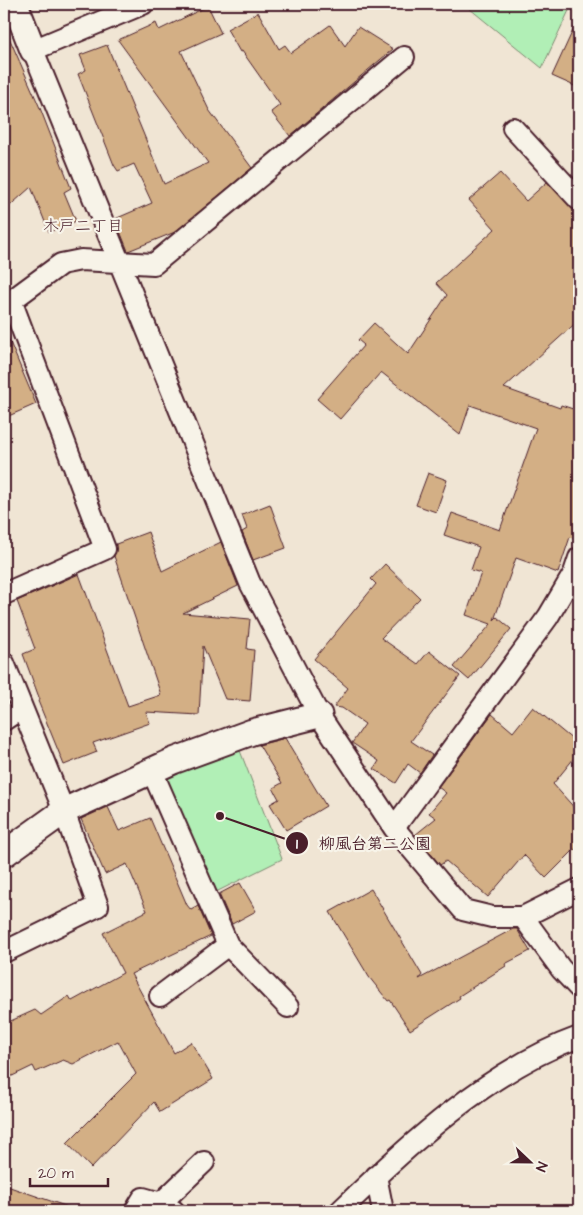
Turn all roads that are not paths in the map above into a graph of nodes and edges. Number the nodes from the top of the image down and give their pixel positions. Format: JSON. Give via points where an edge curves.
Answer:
{"nodes":[{"id":1,"x":15,"y":4,"type":"edge"},
{"id":2,"x":143,"y":4,"type":"edge"},
{"id":3,"x":33,"y":50,"type":"junction"},
{"id":4,"x":404,"y":57,"type":"dead end"},
{"id":5,"x":513,"y":128,"type":"dead end"},
{"id":6,"x":579,"y":200,"type":"edge"},
{"id":7,"x":118,"y":262,"type":"junction"},
{"id":8,"x":8,"y":303,"type":"edge"},
{"id":9,"x":579,"y":558,"type":"edge"},
{"id":10,"x":4,"y":594,"type":"edge"},
{"id":11,"x":4,"y":663,"type":"edge"},
{"id":12,"x":22,"y":708,"type":"junction"},
{"id":13,"x":319,"y":715,"type":"junction"},
{"id":14,"x":4,"y":720,"type":"edge"},
{"id":15,"x":152,"y":771,"type":"junction"},
{"id":16,"x":64,"y":812,"type":"junction"},
{"id":17,"x":394,"y":828,"type":"junction"},
{"id":18,"x":4,"y":854,"type":"edge"},
{"id":19,"x":579,"y":889,"type":"edge"},
{"id":20,"x":523,"y":918,"type":"junction"},
{"id":21,"x":228,"y":945,"type":"junction"},
{"id":22,"x":4,"y":952,"type":"edge"},
{"id":23,"x":579,"y":988,"type":"edge"},
{"id":24,"x":160,"y":996,"type":"dead end"},
{"id":25,"x":288,"y":1007,"type":"dead end"},
{"id":26,"x":579,"y":1038,"type":"edge"},
{"id":27,"x":204,"y":1162,"type":"dead end"},
{"id":28,"x":376,"y":1176,"type":"junction"},
{"id":29,"x":167,"y":1207,"type":"edge"},
{"id":30,"x":135,"y":1211,"type":"edge"},
{"id":31,"x":340,"y":1211,"type":"edge"},
{"id":32,"x":383,"y":1211,"type":"edge"}],
"edges":[{"from":1,"to":3,"type":"street"},
{"from":2,"to":3,"type":"street"},
{"from":3,"to":7,"type":"street"},
{"from":4,"to":7,"type":"street","via":[[154,264]]},
{"from":5,"to":6,"type":"street"},
{"from":7,"to":8,"type":"street","via":[[80,260],[61,264]]},
{"from":7,"to":13,"type":"street","via":[[250,584]]},
{"from":8,"to":10,"type":"street","via":[[105,549]]},
{"from":9,"to":17,"type":"street","via":[[548,617]]},
{"from":11,"to":12,"type":"street"},
{"from":12,"to":14,"type":"street"},
{"from":12,"to":16,"type":"street"},
{"from":13,"to":15,"type":"street","via":[[252,732]]},
{"from":13,"to":17,"type":"street"},
{"from":15,"to":16,"type":"street"},
{"from":15,"to":21,"type":"street"},
{"from":16,"to":18,"type":"street"},
{"from":16,"to":22,"type":"street","via":[[98,906]]},
{"from":17,"to":20,"type":"street","via":[[463,910],[492,917]]},
{"from":19,"to":20,"type":"street"},
{"from":20,"to":23,"type":"street"},
{"from":21,"to":24,"type":"street"},
{"from":21,"to":25,"type":"street"},
{"from":26,"to":28,"type":"street","via":[[553,1047],[461,1103]]},
{"from":27,"to":29,"type":"street"},
{"from":28,"to":31,"type":"street"},
{"from":28,"to":32,"type":"street"},
{"from":29,"to":30,"type":"street","via":[[143,1198]]}]}
